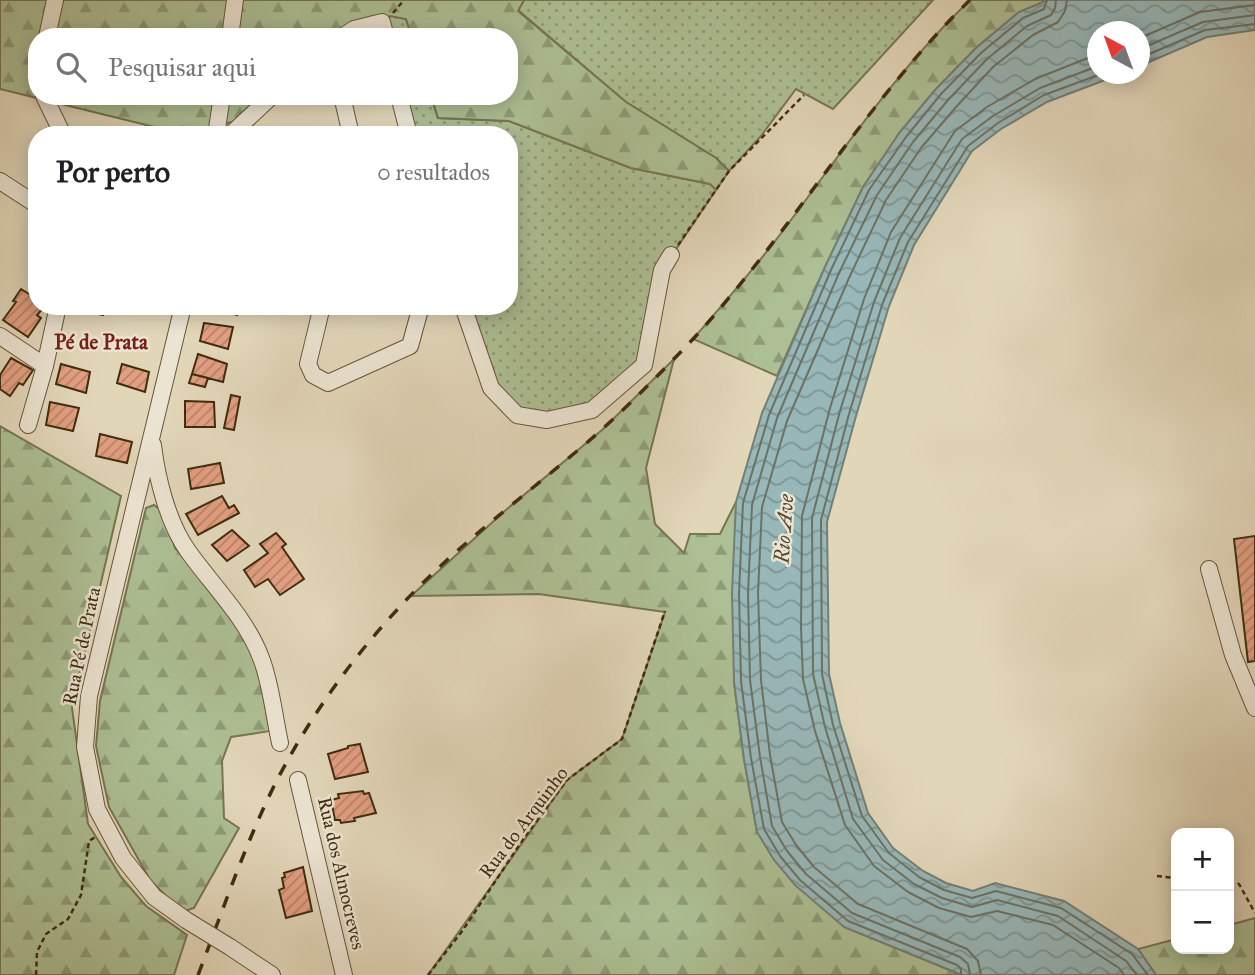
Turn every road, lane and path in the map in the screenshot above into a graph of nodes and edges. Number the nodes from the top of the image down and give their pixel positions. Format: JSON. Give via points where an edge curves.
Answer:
{"nodes":[{"id":1,"x":55,"y":0,"type":"edge"},
{"id":2,"x":235,"y":0,"type":"edge"},
{"id":3,"x":404,"y":0,"type":"edge"},
{"id":4,"x":49,"y":28,"type":"edge"},
{"id":5,"x":231,"y":28,"type":"edge"},
{"id":6,"x":385,"y":28,"type":"edge"},
{"id":7,"x":804,"y":95,"type":"dead end"},
{"id":8,"x":48,"y":105,"type":"edge"},
{"id":9,"x":221,"y":105,"type":"edge"},
{"id":10,"x":262,"y":105,"type":"edge"},
{"id":11,"x":344,"y":105,"type":"edge"},
{"id":12,"x":401,"y":105,"type":"edge"},
{"id":13,"x":248,"y":118,"type":"junction"},
{"id":14,"x":59,"y":126,"type":"edge"},
{"id":15,"x":217,"y":126,"type":"edge"},
{"id":16,"x":221,"y":126,"type":"edge"},
{"id":17,"x":240,"y":126,"type":"edge"},
{"id":18,"x":349,"y":126,"type":"edge"},
{"id":19,"x":407,"y":126,"type":"edge"},
{"id":20,"x":0,"y":181,"type":"edge"},
{"id":21,"x":28,"y":199,"type":"edge"},
{"id":22,"x":671,"y":255,"type":"joint"},
{"id":23,"x":56,"y":315,"type":"edge"},
{"id":24,"x":181,"y":315,"type":"edge"},
{"id":25,"x":320,"y":315,"type":"edge"},
{"id":26,"x":419,"y":315,"type":"edge"},
{"id":27,"x":466,"y":315,"type":"edge"},
{"id":28,"x":0,"y":336,"type":"edge"},
{"id":29,"x":45,"y":366,"type":"junction"},
{"id":30,"x":28,"y":425,"type":"dead end"},
{"id":31,"x":152,"y":433,"type":"junction"},
{"id":32,"x":136,"y":497,"type":"junction"},
{"id":33,"x":164,"y":499,"type":"junction"},
{"id":34,"x":1209,"y":569,"type":"dead end"},
{"id":35,"x":665,"y":611,"type":"dead end"},
{"id":36,"x":1255,"y":708,"type":"edge"},
{"id":37,"x":280,"y":743,"type":"dead end"},
{"id":38,"x":298,"y":780,"type":"dead end"},
{"id":39,"x":108,"y":830,"type":"junction"},
{"id":40,"x":1157,"y":876,"type":"dead end"},
{"id":41,"x":1171,"y":877,"type":"edge"},
{"id":42,"x":1234,"y":884,"type":"edge"},
{"id":43,"x":1255,"y":913,"type":"edge"},
{"id":44,"x":36,"y":975,"type":"edge"},
{"id":45,"x":272,"y":975,"type":"edge"},
{"id":46,"x":344,"y":975,"type":"edge"},
{"id":47,"x":428,"y":975,"type":"edge"}],
"edges":[{"from":1,"to":4,"type":"street"},
{"from":2,"to":5,"type":"street"},
{"from":3,"to":6,"type":"path"},
{"from":7,"to":22,"type":"path","via":[[729,171]]},
{"from":8,"to":14,"type":"street"},
{"from":9,"to":15,"type":"street"},
{"from":10,"to":13,"type":"street"},
{"from":11,"to":18,"type":"street"},
{"from":12,"to":19,"type":"street"},
{"from":13,"to":16,"type":"street"},
{"from":13,"to":17,"type":"street"},
{"from":20,"to":21,"type":"street"},
{"from":22,"to":27,"type":"street","via":[[662,270],[644,365],[592,410],[547,420],[517,415],[491,388]]},
{"from":23,"to":29,"type":"street"},
{"from":24,"to":31,"type":"street","name":"Rua Pé de Prata"},
{"from":25,"to":26,"type":"street","via":[[308,364],[313,375],[328,383],[410,346]]},
{"from":28,"to":29,"type":"street"},
{"from":29,"to":30,"type":"street"},
{"from":31,"to":32,"type":"street","name":"Rua Pé de Prata"},
{"from":31,"to":33,"type":"street","name":"Rua Pé de Prata"},
{"from":32,"to":33,"type":"street","via":[[152,493]]},
{"from":32,"to":39,"type":"street","name":"Rua Pé de Prata","via":[[89,696],[85,747],[97,809]]},
{"from":33,"to":37,"type":"street","name":"Rua Pé de Prata","via":[[186,549],[235,612],[261,658]]},
{"from":34,"to":36,"type":"street","via":[[1233,656]]},
{"from":35,"to":47,"type":"path","name":"Rua do Arquinho","via":[[622,740],[568,780]]},
{"from":38,"to":46,"type":"street","name":"Rua dos Almocreves"},
{"from":39,"to":44,"type":"path","via":[[89,841],[81,895],[68,919],[46,934],[37,952]]},
{"from":39,"to":45,"type":"street","name":"Rua Pé de Prata","bridge":true,"via":[[122,858],[154,897]]},
{"from":40,"to":41,"type":"path"},
{"from":42,"to":43,"type":"path"}]}
